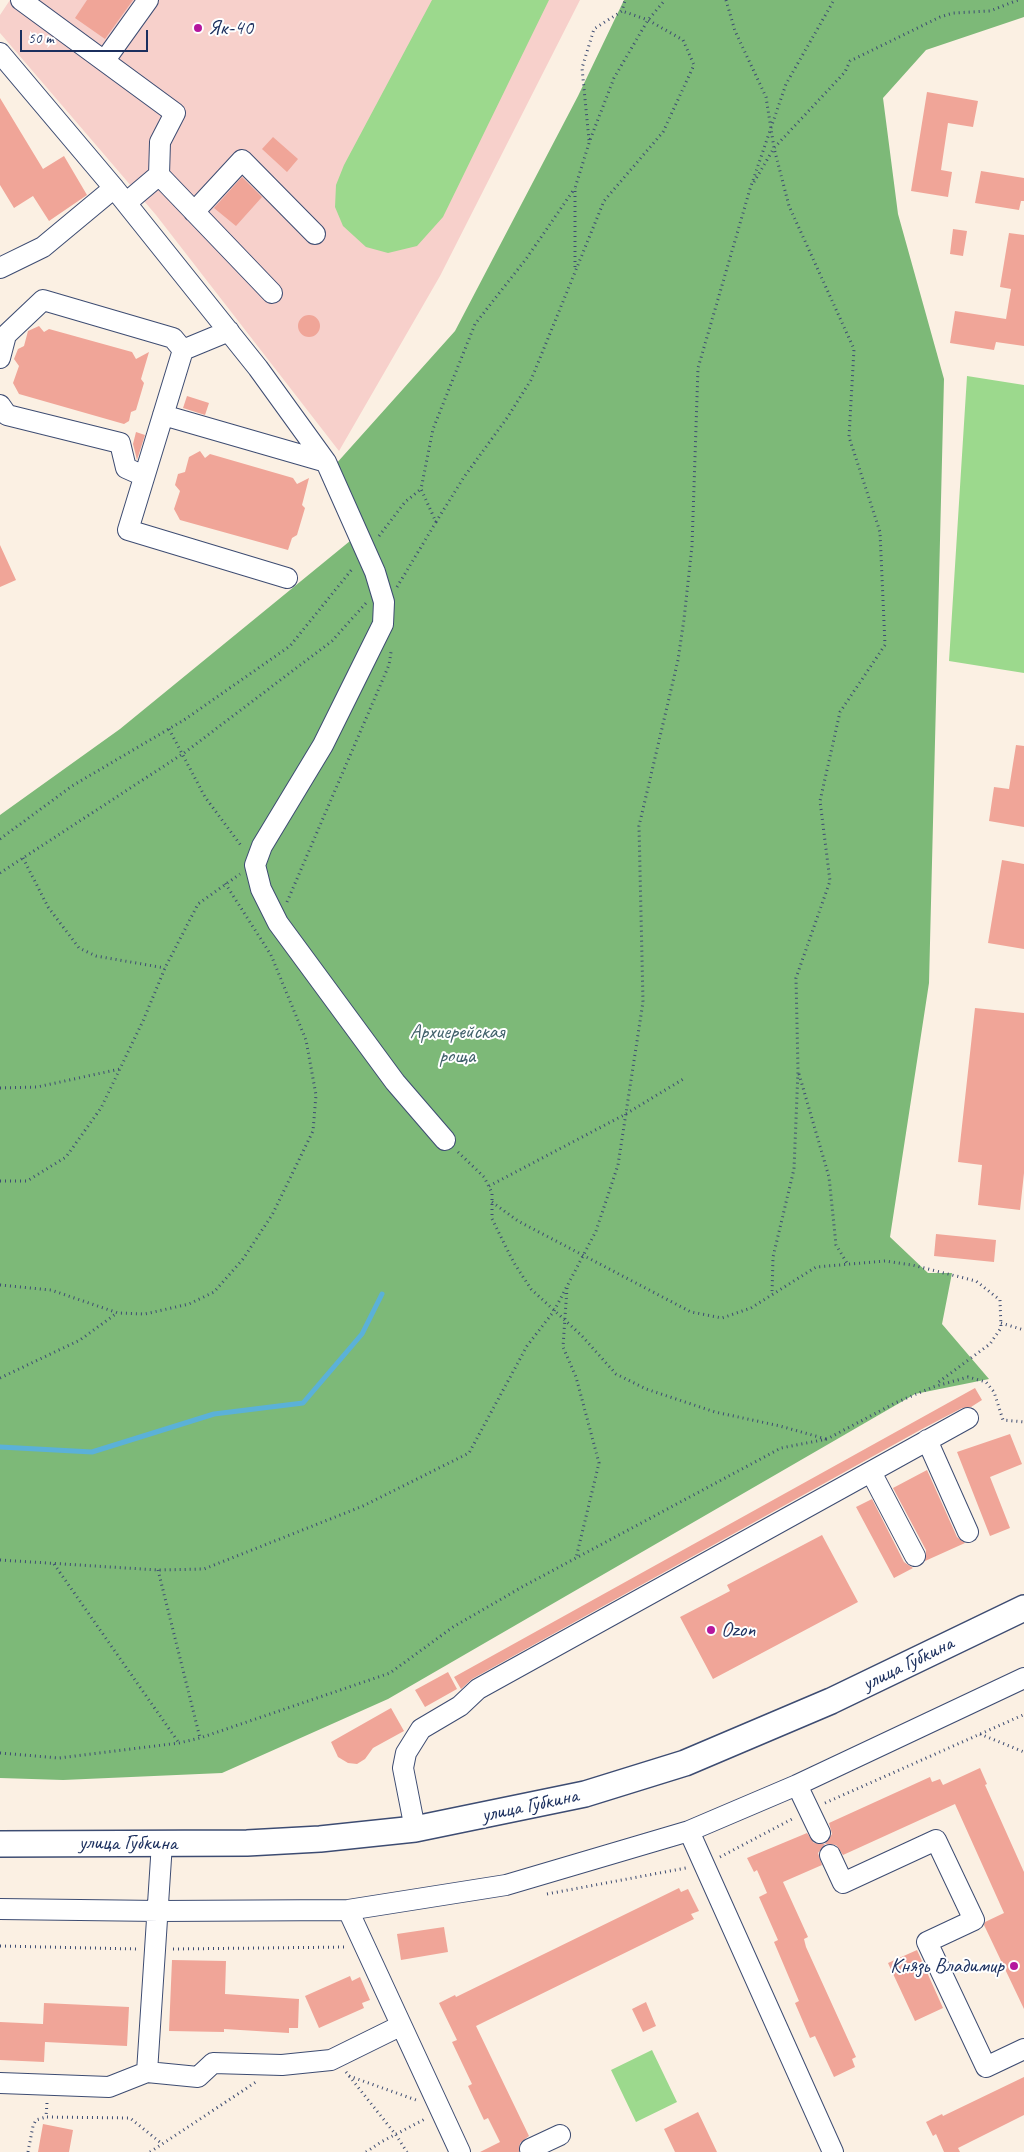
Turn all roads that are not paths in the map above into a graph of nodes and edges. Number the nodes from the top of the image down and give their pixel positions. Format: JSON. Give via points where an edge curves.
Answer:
{"nodes":[{"id":1,"x":21,"y":0,"type":"edge"},
{"id":2,"x":148,"y":0,"type":"edge"},
{"id":3,"x":49,"y":8,"type":"edge"},
{"id":4,"x":0,"y":53,"type":"edge"},
{"id":5,"x":105,"y":60,"type":"junction"},
{"id":6,"x":159,"y":175,"type":"junction"},
{"id":7,"x":120,"y":196,"type":"junction"},
{"id":8,"x":194,"y":212,"type":"junction"},
{"id":9,"x":315,"y":234,"type":"dead end"},
{"id":10,"x":0,"y":268,"type":"edge"},
{"id":11,"x":272,"y":293,"type":"dead end"},
{"id":12,"x":229,"y":331,"type":"junction"},
{"id":13,"x":183,"y":350,"type":"junction"},
{"id":14,"x":0,"y":358,"type":"edge"},
{"id":15,"x":0,"y":405,"type":"edge"},
{"id":16,"x":163,"y":415,"type":"junction"},
{"id":17,"x":326,"y":462,"type":"junction"},
{"id":18,"x":144,"y":476,"type":"junction"},
{"id":19,"x":287,"y":578,"type":"dead end"},
{"id":20,"x":445,"y":1140,"type":"road end"},
{"id":21,"x":968,"y":1418,"type":"dead end"},
{"id":22,"x":927,"y":1440,"type":"junction"},
{"id":23,"x":871,"y":1472,"type":"junction"},
{"id":24,"x":968,"y":1532,"type":"dead end"},
{"id":25,"x":915,"y":1556,"type":"dead end"},
{"id":26,"x":1024,"y":1608,"type":"edge"},
{"id":27,"x":1024,"y":1678,"type":"edge"},
{"id":28,"x":797,"y":1785,"type":"junction"},
{"id":29,"x":415,"y":1829,"type":"junction"},
{"id":30,"x":689,"y":1831,"type":"junction"},
{"id":31,"x":820,"y":1833,"type":"dead end"},
{"id":32,"x":162,"y":1843,"type":"junction"},
{"id":33,"x":0,"y":1844,"type":"edge"},
{"id":34,"x":830,"y":1855,"type":"dead end"},
{"id":35,"x":0,"y":1908,"type":"edge"},
{"id":36,"x":348,"y":1910,"type":"junction"},
{"id":37,"x":159,"y":1911,"type":"junction"},
{"id":38,"x":400,"y":2026,"type":"junction"},
{"id":39,"x":1024,"y":2049,"type":"edge"},
{"id":40,"x":147,"y":2072,"type":"junction"},
{"id":41,"x":0,"y":2083,"type":"edge"},
{"id":42,"x":560,"y":2135,"type":"dead end"},
{"id":43,"x":530,"y":2149,"type":"dead end"},
{"id":44,"x":460,"y":2152,"type":"edge"},
{"id":45,"x":833,"y":2152,"type":"edge"}],
"edges":[{"from":1,"to":3,"type":"lane"},
{"from":2,"to":5,"type":"lane"},
{"from":3,"to":5,"type":"lane"},
{"from":4,"to":7,"type":"lane"},
{"from":5,"to":6,"type":"lane","via":[[175,113],[160,142]]},
{"from":6,"to":7,"type":"lane"},
{"from":6,"to":8,"type":"lane"},
{"from":7,"to":10,"type":"lane","via":[[43,247]]},
{"from":7,"to":12,"type":"lane"},
{"from":8,"to":9,"type":"lane","via":[[242,160]]},
{"from":8,"to":11,"type":"lane"},
{"from":12,"to":13,"type":"lane"},
{"from":12,"to":17,"type":"lane"},
{"from":13,"to":14,"type":"lane","via":[[173,338],[43,300],[6,335]]},
{"from":13,"to":16,"type":"lane"},
{"from":15,"to":18,"type":"lane","via":[[7,415],[120,443],[126,468]]},
{"from":16,"to":17,"type":"lane"},
{"from":16,"to":18,"type":"lane"},
{"from":17,"to":20,"type":"lane","via":[[382,595],[383,624],[323,746],[262,846],[255,865],[261,889],[278,923],[395,1082]]},
{"from":18,"to":19,"type":"lane","via":[[128,530]]},
{"from":21,"to":22,"type":"lane"},
{"from":22,"to":23,"type":"lane"},
{"from":22,"to":24,"type":"lane"},
{"from":23,"to":25,"type":"lane"},
{"from":23,"to":29,"type":"lane","via":[[478,1690],[460,1706],[421,1729],[406,1753],[403,1768]]},
{"from":26,"to":29,"type":"main road","name":"улица Губкина","via":[[831,1701],[685,1763],[586,1794]]},
{"from":27,"to":28,"type":"lane"},
{"from":28,"to":30,"type":"lane"},
{"from":28,"to":31,"type":"lane"},
{"from":29,"to":32,"type":"main road","name":"улица Губкина","via":[[320,1839]]},
{"from":30,"to":36,"type":"lane","via":[[506,1885]]},
{"from":30,"to":45,"type":"lane"},
{"from":32,"to":33,"type":"main road","name":"улица Губкина"},
{"from":32,"to":37,"type":"lane"},
{"from":34,"to":39,"type":"lane","via":[[842,1883],[936,1840],[974,1920],[926,1942],[986,2067]]},
{"from":35,"to":37,"type":"lane"},
{"from":36,"to":37,"type":"lane"},
{"from":36,"to":38,"type":"lane"},
{"from":37,"to":40,"type":"lane"},
{"from":38,"to":40,"type":"lane","via":[[334,2058],[282,2065],[214,2064],[198,2077]]},
{"from":38,"to":44,"type":"lane"},
{"from":40,"to":41,"type":"lane","via":[[108,2087]]},
{"from":42,"to":43,"type":"lane"}]}
